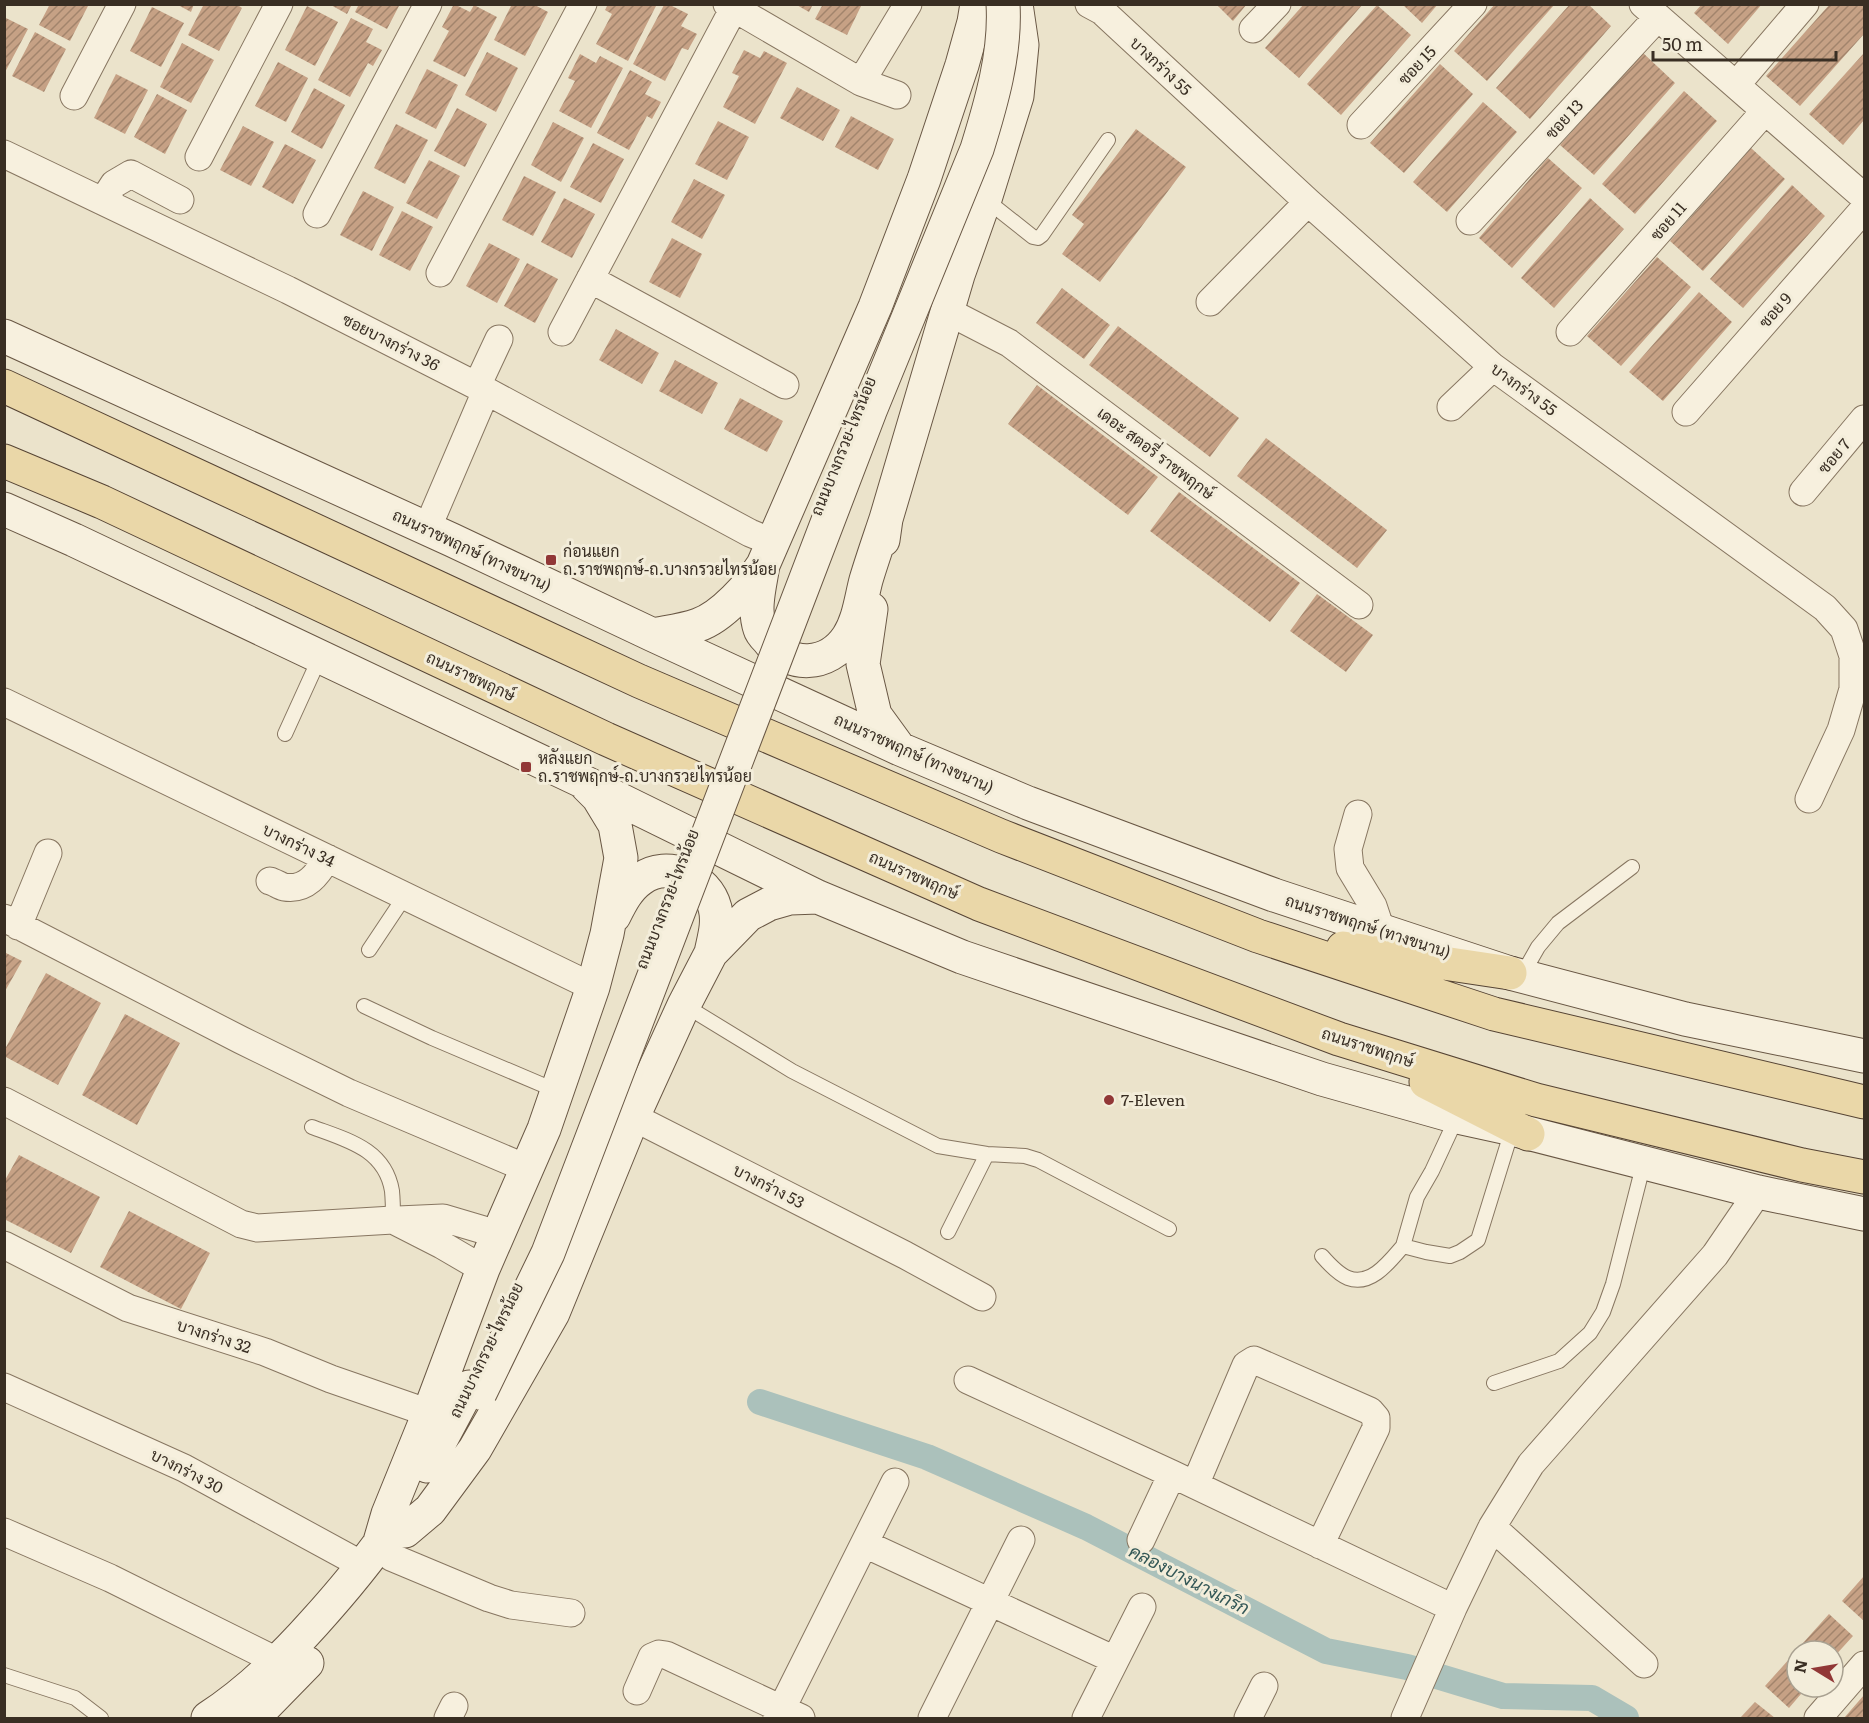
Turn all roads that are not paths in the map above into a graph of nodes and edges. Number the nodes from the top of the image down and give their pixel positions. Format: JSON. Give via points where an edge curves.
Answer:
{"nodes":[{"id":1,"x":122,"y":4,"type":"edge"},
{"id":2,"x":279,"y":4,"type":"edge"},
{"id":3,"x":428,"y":4,"type":"edge"},
{"id":4,"x":583,"y":4,"type":"edge"},
{"id":5,"x":908,"y":4,"type":"edge"},
{"id":6,"x":977,"y":4,"type":"edge"},
{"id":7,"x":990,"y":4,"type":"edge"},
{"id":8,"x":1003,"y":4,"type":"edge"},
{"id":9,"x":1016,"y":4,"type":"edge"},
{"id":10,"x":1089,"y":4,"type":"edge"},
{"id":11,"x":1277,"y":4,"type":"edge"},
{"id":12,"x":1473,"y":4,"type":"edge"},
{"id":13,"x":1805,"y":4,"type":"edge"},
{"id":14,"x":732,"y":6,"type":"edge"},
{"id":15,"x":1650,"y":11,"type":"edge"},
{"id":16,"x":1253,"y":29,"type":"dead end"},
{"id":17,"x":861,"y":82,"type":"junction"},
{"id":18,"x":1736,"y":85,"type":"junction"},
{"id":19,"x":897,"y":95,"type":"dead end"},
{"id":20,"x":74,"y":96,"type":"dead end"},
{"id":21,"x":1765,"y":111,"type":"junction"},
{"id":22,"x":1361,"y":125,"type":"dead end"},
{"id":23,"x":1108,"y":140,"type":"dead end"},
{"id":24,"x":4,"y":154,"type":"edge"},
{"id":25,"x":199,"y":157,"type":"dead end"},
{"id":26,"x":1861,"y":190,"type":"edge"},
{"id":27,"x":985,"y":199,"type":"junction"},
{"id":28,"x":180,"y":200,"type":"dead end"},
{"id":29,"x":103,"y":201,"type":"junction"},
{"id":30,"x":1308,"y":202,"type":"junction"},
{"id":31,"x":317,"y":214,"type":"dead end"},
{"id":32,"x":1470,"y":220,"type":"dead end"},
{"id":33,"x":440,"y":273,"type":"dead end"},
{"id":34,"x":590,"y":279,"type":"junction"},
{"id":35,"x":1210,"y":302,"type":"dead end"},
{"id":36,"x":947,"y":311,"type":"junction"},
{"id":37,"x":562,"y":332,"type":"dead end"},
{"id":38,"x":1570,"y":332,"type":"dead end"},
{"id":39,"x":4,"y":336,"type":"edge"},
{"id":40,"x":499,"y":339,"type":"dead end"},
{"id":41,"x":1493,"y":367,"type":"junction"},
{"id":42,"x":785,"y":385,"type":"dead end"},
{"id":43,"x":4,"y":386,"type":"edge"},
{"id":44,"x":481,"y":388,"type":"junction"},
{"id":45,"x":1451,"y":407,"type":"dead end"},
{"id":46,"x":1686,"y":412,"type":"dead end"},
{"id":47,"x":1864,"y":419,"type":"edge"},
{"id":48,"x":4,"y":461,"type":"edge"},
{"id":49,"x":4,"y":481,"type":"edge"},
{"id":50,"x":1803,"y":492,"type":"dead end"},
{"id":51,"x":102,"y":502,"type":"junction"},
{"id":52,"x":4,"y":509,"type":"edge"},
{"id":53,"x":886,"y":519,"type":"junction"},
{"id":54,"x":427,"y":529,"type":"junction"},
{"id":55,"x":768,"y":554,"type":"junction"},
{"id":56,"x":1359,"y":605,"type":"dead end"},
{"id":57,"x":653,"y":635,"type":"junction"},
{"id":58,"x":320,"y":657,"type":"junction"},
{"id":59,"x":4,"y":702,"type":"edge"},
{"id":60,"x":285,"y":734,"type":"dead end"},
{"id":61,"x":900,"y":749,"type":"junction"},
{"id":62,"x":582,"y":781,"type":"junction"},
{"id":63,"x":1809,"y":799,"type":"dead end"},
{"id":64,"x":1358,"y":814,"type":"dead end"},
{"id":65,"x":48,"y":854,"type":"dead end"},
{"id":66,"x":327,"y":858,"type":"junction"},
{"id":67,"x":1632,"y":867,"type":"dead end"},
{"id":68,"x":270,"y":880,"type":"dead end"},
{"id":69,"x":405,"y":896,"type":"junction"},
{"id":70,"x":818,"y":897,"type":"junction"},
{"id":71,"x":11,"y":922,"type":"edge"},
{"id":72,"x":1382,"y":930,"type":"junction"},
{"id":73,"x":606,"y":934,"type":"junction"},
{"id":74,"x":1258,"y":936,"type":"junction"},
{"id":75,"x":369,"y":950,"type":"dead end"},
{"id":76,"x":711,"y":953,"type":"junction"},
{"id":77,"x":1516,"y":974,"type":"junction"},
{"id":78,"x":593,"y":987,"type":"junction"},
{"id":79,"x":684,"y":1005,"type":"junction"},
{"id":80,"x":364,"y":1006,"type":"dead end"},
{"id":81,"x":1339,"y":1038,"type":"junction"},
{"id":82,"x":1864,"y":1056,"type":"edge"},
{"id":83,"x":557,"y":1091,"type":"junction"},
{"id":84,"x":4,"y":1101,"type":"edge"},
{"id":85,"x":1864,"y":1102,"type":"edge"},
{"id":86,"x":633,"y":1117,"type":"junction"},
{"id":87,"x":1456,"y":1117,"type":"junction"},
{"id":88,"x":312,"y":1127,"type":"dead end"},
{"id":89,"x":1520,"y":1132,"type":"junction"},
{"id":90,"x":987,"y":1154,"type":"junction"},
{"id":91,"x":1644,"y":1162,"type":"junction"},
{"id":92,"x":526,"y":1167,"type":"junction"},
{"id":93,"x":1864,"y":1177,"type":"edge"},
{"id":94,"x":1758,"y":1192,"type":"junction"},
{"id":95,"x":1864,"y":1214,"type":"edge"},
{"id":96,"x":393,"y":1220,"type":"junction"},
{"id":97,"x":1169,"y":1229,"type":"dead end"},
{"id":98,"x":948,"y":1232,"type":"dead end"},
{"id":99,"x":497,"y":1234,"type":"junction"},
{"id":100,"x":4,"y":1245,"type":"edge"},
{"id":101,"x":1403,"y":1246,"type":"junction"},
{"id":102,"x":1322,"y":1256,"type":"dead end"},
{"id":103,"x":483,"y":1269,"type":"junction"},
{"id":104,"x":982,"y":1297,"type":"dead end"},
{"id":105,"x":968,"y":1380,"type":"dead end"},
{"id":106,"x":1494,"y":1383,"type":"dead end"},
{"id":107,"x":4,"y":1387,"type":"edge"},
{"id":108,"x":474,"y":1390,"type":"junction"},
{"id":109,"x":429,"y":1413,"type":"junction"},
{"id":110,"x":1183,"y":1479,"type":"junction"},
{"id":111,"x":896,"y":1482,"type":"dead end"},
{"id":112,"x":1492,"y":1527,"type":"junction"},
{"id":113,"x":4,"y":1532,"type":"edge"},
{"id":114,"x":1021,"y":1540,"type":"dead end"},
{"id":115,"x":1141,"y":1540,"type":"dead end"},
{"id":116,"x":865,"y":1544,"type":"junction"},
{"id":117,"x":1320,"y":1545,"type":"junction"},
{"id":118,"x":385,"y":1550,"type":"junction"},
{"id":119,"x":990,"y":1602,"type":"junction"},
{"id":120,"x":1142,"y":1607,"type":"dead end"},
{"id":121,"x":1453,"y":1608,"type":"junction"},
{"id":122,"x":571,"y":1613,"type":"dead end"},
{"id":123,"x":1115,"y":1660,"type":"junction"},
{"id":124,"x":279,"y":1662,"type":"junction"},
{"id":125,"x":1644,"y":1664,"type":"dead end"},
{"id":126,"x":1864,"y":1665,"type":"edge"},
{"id":127,"x":4,"y":1675,"type":"edge"},
{"id":128,"x":1264,"y":1686,"type":"dead end"},
{"id":129,"x":637,"y":1691,"type":"dead end"},
{"id":130,"x":1409,"y":1710,"type":"edge"},
{"id":131,"x":266,"y":1715,"type":"edge"},
{"id":132,"x":787,"y":1715,"type":"edge"},
{"id":133,"x":101,"y":1719,"type":"edge"},
{"id":134,"x":208,"y":1719,"type":"edge"},
{"id":135,"x":932,"y":1719,"type":"edge"},
{"id":136,"x":1086,"y":1719,"type":"edge"},
{"id":137,"x":1248,"y":1719,"type":"edge"},
{"id":138,"x":1818,"y":1719,"type":"edge"}],
"edges":[{"from":1,"to":20,"type":"street"},
{"from":2,"to":25,"type":"street"},
{"from":3,"to":31,"type":"street"},
{"from":4,"to":33,"type":"street"},
{"from":5,"to":17,"type":"street"},
{"from":6,"to":55,"type":"main road","via":[[962,65],[912,211],[875,307]]},
{"from":7,"to":108,"type":"main road","name":"ถนนบางกรวย-ไทรน้อย","via":[[985,69],[965,145],[745,694],[536,1248]]},
{"from":8,"to":108,"type":"main road","name":"ถนนบางกรวย-ไทรน้อย","bridge":true,"via":[[997,72],[977,149],[861,433],[548,1253]]},
{"from":9,"to":27,"type":"main road","via":[[1022,45],[1017,96]]},
{"from":10,"to":30,"type":"street","name":"บางกร่าง 55","via":[[1102,11]]},
{"from":11,"to":16,"type":"street"},
{"from":12,"to":22,"type":"street","name":"ซอย 15"},
{"from":13,"to":18,"type":"street"},
{"from":14,"to":17,"type":"street"},
{"from":14,"to":34,"type":"street"},
{"from":15,"to":18,"type":"street"},
{"from":15,"to":32,"type":"street","name":"ซอย 13"},
{"from":17,"to":19,"type":"street"},
{"from":18,"to":21,"type":"street"},
{"from":21,"to":26,"type":"street"},
{"from":21,"to":38,"type":"street","name":"ซอย 11"},
{"from":23,"to":27,"type":"lane","via":[[1038,238]]},
{"from":24,"to":29,"type":"street","name":"ซอยบางกร่าง 36"},
{"from":26,"to":46,"type":"street","name":"ซอย 9"},
{"from":27,"to":36,"type":"main road"},
{"from":28,"to":29,"type":"street","via":[[131,174],[114,184]]},
{"from":29,"to":44,"type":"street","name":"ซอยบางกร่าง 36"},
{"from":30,"to":35,"type":"street"},
{"from":30,"to":41,"type":"street","name":"บางกร่าง 55"},
{"from":34,"to":37,"type":"street"},
{"from":34,"to":42,"type":"street"},
{"from":36,"to":53,"type":"main road"},
{"from":36,"to":56,"type":"street","name":"เดอะ สตอรี่ ราชพฤกษ์","via":[[1009,343]]},
{"from":39,"to":54,"type":"main road","name":"ถนนราชพฤกษ์ (ทางขนาน)"},
{"from":40,"to":44,"type":"street"},
{"from":41,"to":45,"type":"street"},
{"from":41,"to":63,"type":"street","name":"บางกร่าง 55","via":[[1825,608],[1844,629],[1853,656],[1853,689],[1841,730]]},
{"from":43,"to":74,"type":"main road","via":[[650,686],[1001,836]]},
{"from":44,"to":54,"type":"street"},
{"from":44,"to":55,"type":"street","name":"ซอยบางกร่าง 36","via":[[740,527]]},
{"from":47,"to":50,"type":"street","name":"ซอย 7"},
{"from":48,"to":51,"type":"main road","name":"ถนนราชพฤกษ์"},
{"from":49,"to":51,"type":"main road"},
{"from":51,"to":81,"type":"main road","name":"ถนนราชพฤกษ์","via":[[606,739],[979,904]]},
{"from":52,"to":58,"type":"main road"},
{"from":53,"to":55,"type":"main road","via":[[856,621],[837,650],[820,659],[790,659],[775,650],[760,630],[757,613]]},
{"from":53,"to":61,"type":"main road","via":[[863,663],[874,715]]},
{"from":54,"to":57,"type":"main road","name":"ถนนราชพฤกษ์ (ทางขนาน)"},
{"from":55,"to":57,"type":"main road","via":[[749,586],[725,608],[701,624]]},
{"from":57,"to":61,"type":"main road","name":"ถนนราชพฤกษ์ (ทางขนาน)"},
{"from":58,"to":60,"type":"lane"},
{"from":58,"to":62,"type":"main road"},
{"from":59,"to":66,"type":"street","name":"บางกร่าง 34"},
{"from":61,"to":72,"type":"main road","name":"ถนนราชพฤกษ์ (ทางขนาน)","via":[[1028,803],[1274,895]]},
{"from":62,"to":70,"type":"main road"},
{"from":62,"to":73,"type":"main road","via":[[615,825],[621,858]]},
{"from":64,"to":72,"type":"street","via":[[1348,849],[1350,868],[1373,906]]},
{"from":65,"to":71,"type":"street"},
{"from":66,"to":68,"type":"street","via":[[309,882],[284,887]]},
{"from":66,"to":69,"type":"street","name":"บางกร่าง 34"},
{"from":67,"to":77,"type":"lane","via":[[1558,923]]},
{"from":69,"to":75,"type":"lane"},
{"from":69,"to":78,"type":"street","name":"บางกร่าง 34"},
{"from":70,"to":76,"type":"main road","via":[[790,897],[769,904],[748,915]]},
{"from":70,"to":87,"type":"main road","via":[[974,961],[1322,1079]]},
{"from":71,"to":92,"type":"street","via":[[349,1093]]},
{"from":72,"to":77,"type":"main road","name":"ถนนราชพฤกษ์ (ทางขนาน)"},
{"from":73,"to":76,"type":"main road","via":[[629,888],[642,877],[665,871],[686,874],[707,891],[715,907]]},
{"from":73,"to":78,"type":"main road"},
{"from":74,"to":77,"type":"main road"},
{"from":74,"to":85,"type":"main road","via":[[1494,1014]]},
{"from":76,"to":79,"type":"main road"},
{"from":77,"to":82,"type":"main road","name":"ถนนราชพฤกษ์ (ทางขนาน)","via":[[1685,1019]]},
{"from":78,"to":83,"type":"main road"},
{"from":79,"to":86,"type":"main road"},
{"from":79,"to":90,"type":"lane","via":[[792,1071],[938,1146]]},
{"from":80,"to":83,"type":"lane"},
{"from":81,"to":89,"type":"main road"},
{"from":81,"to":93,"type":"main road","name":"ถนนราชพฤกษ์","via":[[1536,1100]]},
{"from":83,"to":92,"type":"main road"},
{"from":84,"to":96,"type":"street","via":[[241,1224],[257,1228]]},
{"from":86,"to":104,"type":"street","name":"บางกร่าง 53"},
{"from":86,"to":118,"type":"main road","via":[[553,1313],[475,1449],[430,1510]]},
{"from":87,"to":89,"type":"main road"},
{"from":87,"to":101,"type":"lane","via":[[1417,1197]]},
{"from":88,"to":96,"type":"lane","via":[[374,1155],[386,1170],[392,1191]]},
{"from":89,"to":91,"type":"main road"},
{"from":89,"to":101,"type":"lane","via":[[1478,1240],[1450,1256]]},
{"from":90,"to":97,"type":"lane","via":[[1038,1160]]},
{"from":90,"to":98,"type":"lane"},
{"from":91,"to":94,"type":"main road"},
{"from":91,"to":106,"type":"lane","via":[[1613,1284],[1604,1312],[1590,1333],[1559,1361]]},
{"from":92,"to":99,"type":"main road"},
{"from":94,"to":95,"type":"main road"},
{"from":94,"to":112,"type":"street","via":[[1715,1255],[1531,1464]]},
{"from":96,"to":99,"type":"street","via":[[443,1218]]},
{"from":96,"to":103,"type":"street"},
{"from":99,"to":103,"type":"main road"},
{"from":100,"to":109,"type":"street","name":"บางกร่าง 32","via":[[128,1308],[265,1352]]},
{"from":101,"to":102,"type":"lane","via":[[1379,1271],[1361,1279],[1349,1278]]},
{"from":103,"to":109,"type":"main road"},
{"from":105,"to":110,"type":"street"},
{"from":107,"to":118,"type":"street","name":"บางกร่าง 30","via":[[183,1468]]},
{"from":108,"to":118,"type":"main road","name":"ถนนบางกรวย-ไทรน้อย","via":[[459,1435]]},
{"from":109,"to":118,"type":"main road","via":[[388,1514]]},
{"from":110,"to":115,"type":"street"},
{"from":110,"to":117,"type":"street"},
{"from":110,"to":117,"type":"street","via":[[1246,1365],[1254,1360],[1370,1411],[1376,1418],[1376,1428]]},
{"from":111,"to":116,"type":"street"},
{"from":112,"to":121,"type":"street"},
{"from":112,"to":125,"type":"street"},
{"from":113,"to":124,"type":"street","via":[[110,1578]]},
{"from":114,"to":119,"type":"street"},
{"from":116,"to":119,"type":"street"},
{"from":116,"to":132,"type":"street"},
{"from":117,"to":121,"type":"street"},
{"from":118,"to":122,"type":"street","name":"บางกร่าง 30","via":[[489,1598]]},
{"from":118,"to":124,"type":"main road","name":"ถนนบางกรวย-ไทรน้อย"},
{"from":118,"to":131,"type":"main road","name":"ถนนบางกรวย-ไทรน้อย","via":[[377,1580]]},
{"from":119,"to":123,"type":"street"},
{"from":119,"to":135,"type":"street"},
{"from":120,"to":123,"type":"street"},
{"from":121,"to":130,"type":"street"},
{"from":123,"to":136,"type":"street"},
{"from":124,"to":134,"type":"main road","name":"ถนนบางกรวย-ไทรน้อย"},
{"from":126,"to":138,"type":"street"},
{"from":127,"to":133,"type":"lane","via":[[75,1698]]},
{"from":128,"to":137,"type":"street"},
{"from":129,"to":132,"type":"street","via":[[652,1657],[666,1655]]}]}
